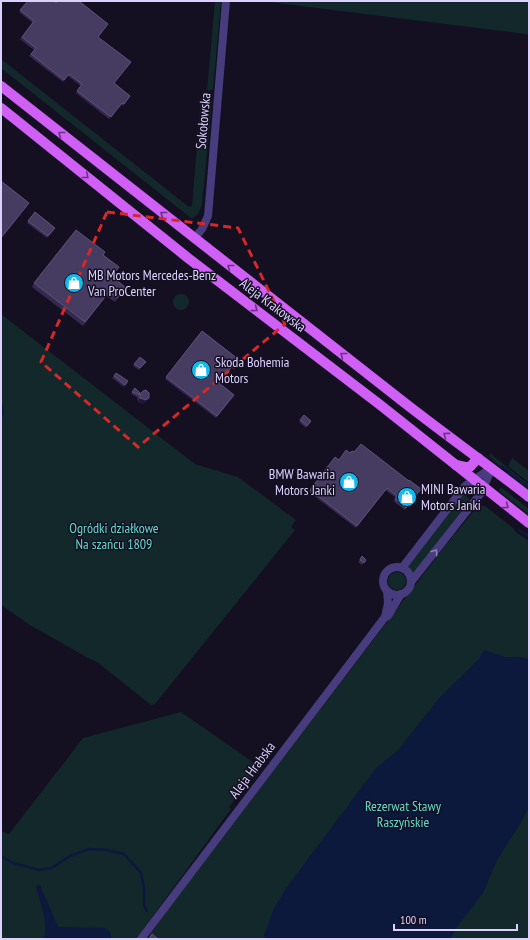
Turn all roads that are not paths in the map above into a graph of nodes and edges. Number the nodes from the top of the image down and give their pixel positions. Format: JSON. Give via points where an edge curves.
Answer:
{"nodes":[{"id":1,"x":226,"y":1,"type":"edge"},
{"id":2,"x":1,"y":86,"type":"edge"},
{"id":3,"x":1,"y":108,"type":"edge"},
{"id":4,"x":194,"y":239,"type":"junction"},
{"id":5,"x":478,"y":458,"type":"junction"},
{"id":6,"x":455,"y":465,"type":"junction"},
{"id":7,"x":492,"y":468,"type":"junction"},
{"id":8,"x":474,"y":481,"type":"junction"},
{"id":9,"x":484,"y":488,"type":"junction"},
{"id":10,"x":529,"y":497,"type":"edge"},
{"id":11,"x":529,"y":523,"type":"edge"},
{"id":12,"x":402,"y":568,"type":"junction"},
{"id":13,"x":411,"y":582,"type":"junction"},
{"id":14,"x":387,"y":591,"type":"junction"},
{"id":15,"x":401,"y":594,"type":"junction"},
{"id":16,"x":385,"y":617,"type":"junction"},
{"id":17,"x":141,"y":939,"type":"edge"}],
"edges":[{"from":1,"to":4,"type":"street","name":"Sokołowska","via":[[208,216]]},
{"from":4,"to":2,"type":"main road","name":"Aleja Krakowska","one_way":true},
{"from":3,"to":6,"type":"main road","name":"Aleja Krakowska","one_way":true,"via":[[188,258]]},
{"from":5,"to":4,"type":"main road","name":"Aleja Krakowska","one_way":true},
{"from":5,"to":6,"type":"main road","via":[[468,467]]},
{"from":5,"to":7,"type":"main road","name":"Aleja Krakowska"},
{"from":6,"to":8,"type":"main road","name":"Aleja Krakowska"},
{"from":7,"to":8,"type":"street"},
{"from":7,"to":9,"type":"street"},
{"from":7,"to":10,"type":"main road","name":"Aleja Krakowska"},
{"from":8,"to":9,"type":"main road","name":"Aleja Krakowska"},
{"from":8,"to":12,"type":"street","via":[[465,486]]},
{"from":9,"to":11,"type":"main road","name":"Aleja Krakowska","one_way":true},
{"from":13,"to":9,"type":"street","one_way":true},
{"from":12,"to":13,"type":"street","via":[[408,573]]},
{"from":12,"to":14,"type":"street","via":[[392,568],[386,572],[383,582]]},
{"from":13,"to":15,"type":"street","via":[[408,590]]},
{"from":14,"to":15,"type":"street","via":[[394,595]]},
{"from":14,"to":16,"type":"street","name":"Aleja Hrabska"},
{"from":15,"to":16,"type":"street","name":"Aleja Hrabska"},
{"from":16,"to":17,"type":"street","name":"Aleja Hrabska"}]}
